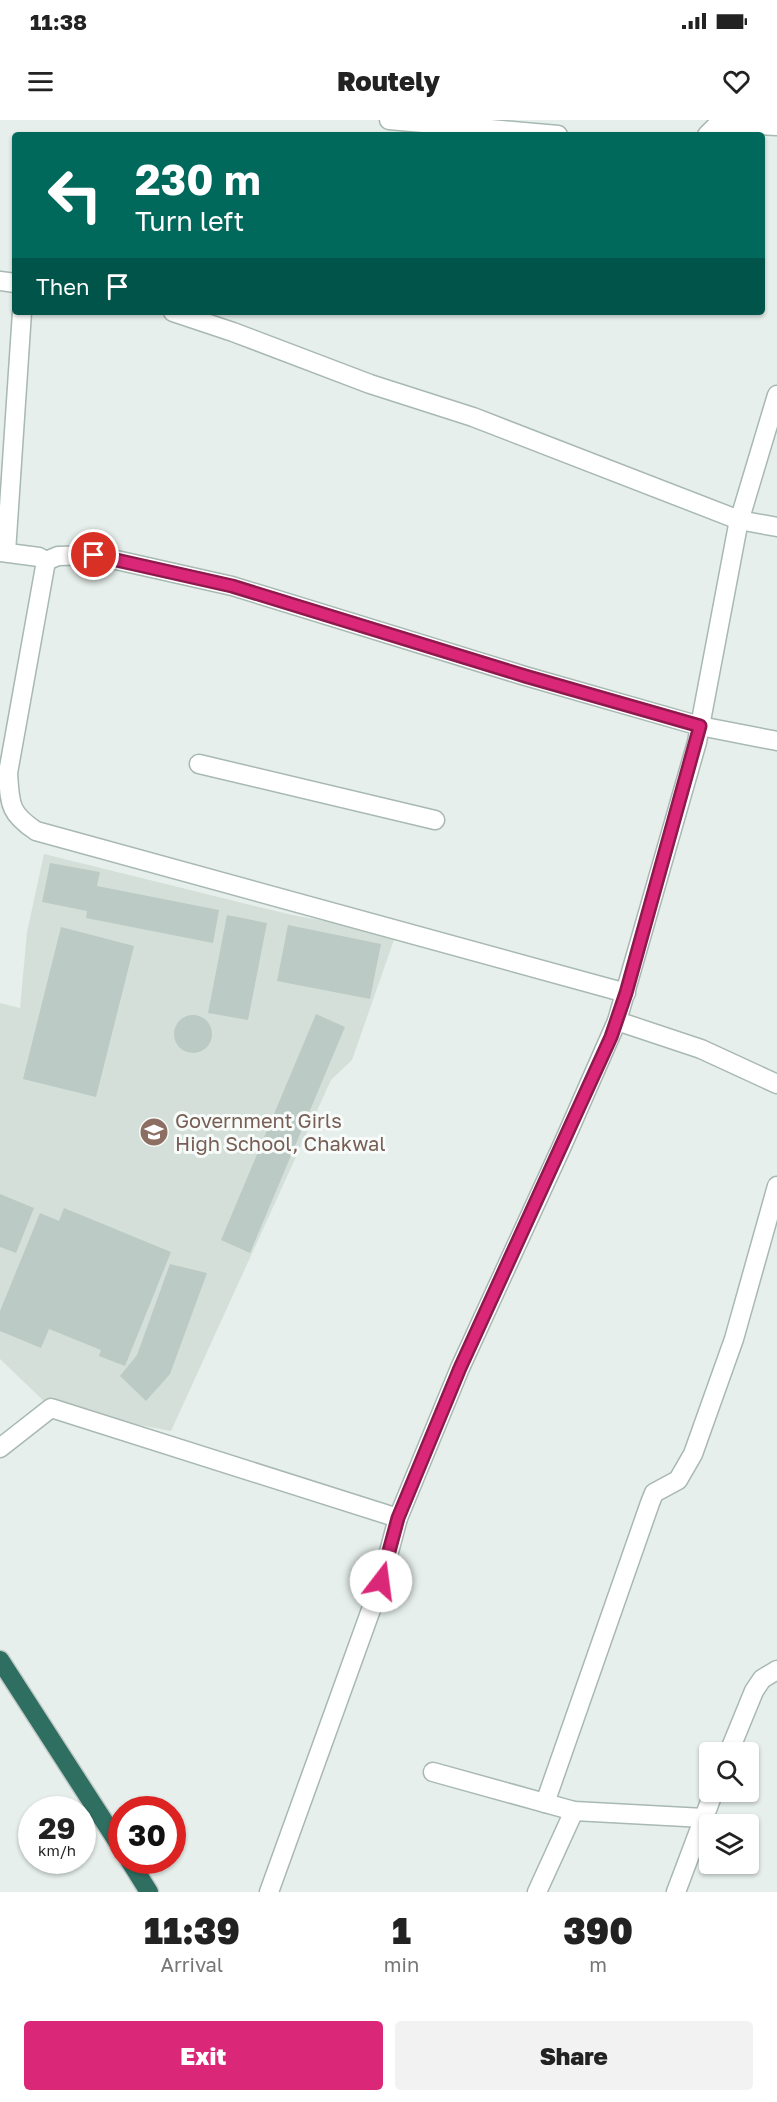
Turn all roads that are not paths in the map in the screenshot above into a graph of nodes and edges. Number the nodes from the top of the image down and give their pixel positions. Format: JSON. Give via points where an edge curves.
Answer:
{"nodes":[{"id":1,"x":389,"y":120,"type":"edge"},
{"id":2,"x":777,"y":126,"type":"edge"},
{"id":3,"x":524,"y":132,"type":"edge"},
{"id":4,"x":708,"y":132,"type":"edge"},
{"id":5,"x":22,"y":315,"type":"edge"},
{"id":6,"x":182,"y":315,"type":"edge"},
{"id":7,"x":777,"y":395,"type":"edge"},
{"id":8,"x":739,"y":520,"type":"junction"},
{"id":9,"x":777,"y":527,"type":"edge"},
{"id":10,"x":3,"y":552,"type":"edge"},
{"id":11,"x":46,"y":561,"type":"junction"},
{"id":12,"x":700,"y":726,"type":"junction"},
{"id":13,"x":777,"y":741,"type":"edge"},
{"id":14,"x":199,"y":765,"type":"dead end"},
{"id":15,"x":435,"y":820,"type":"dead end"},
{"id":16,"x":626,"y":993,"type":"junction"},
{"id":17,"x":617,"y":1021,"type":"junction"},
{"id":18,"x":777,"y":1084,"type":"edge"},
{"id":19,"x":777,"y":1186,"type":"edge"},
{"id":20,"x":0,"y":1448,"type":"edge"},
{"id":21,"x":398,"y":1518,"type":"junction"},
{"id":22,"x":0,"y":1660,"type":"edge"},
{"id":23,"x":777,"y":1670,"type":"edge"},
{"id":24,"x":733,"y":1742,"type":"edge"},
{"id":25,"x":432,"y":1772,"type":"dead end"},
{"id":26,"x":545,"y":1803,"type":"junction"},
{"id":27,"x":574,"y":1811,"type":"junction"},
{"id":28,"x":699,"y":1818,"type":"edge"},
{"id":29,"x":108,"y":1827,"type":"edge"},
{"id":30,"x":699,"y":1831,"type":"edge"},
{"id":31,"x":138,"y":1874,"type":"edge"},
{"id":32,"x":149,"y":1892,"type":"edge"},
{"id":33,"x":268,"y":1892,"type":"edge"},
{"id":34,"x":537,"y":1892,"type":"edge"},
{"id":35,"x":676,"y":1892,"type":"edge"}],
"edges":[{"from":1,"to":3,"type":"street"},
{"from":2,"to":4,"type":"street","via":[[719,123]]},
{"from":5,"to":10,"type":"street"},
{"from":6,"to":8,"type":"street","via":[[473,417]]},
{"from":7,"to":8,"type":"street"},
{"from":8,"to":9,"type":"street"},
{"from":8,"to":12,"type":"street"},
{"from":10,"to":11,"type":"street"},
{"from":11,"to":12,"type":"street","via":[[58,556],[94,555],[232,586]]},
{"from":11,"to":16,"type":"street","via":[[8,773],[9,801],[20,821],[36,831]]},
{"from":12,"to":13,"type":"street"},
{"from":12,"to":16,"type":"street"},
{"from":14,"to":15,"type":"street"},
{"from":16,"to":17,"type":"street"},
{"from":17,"to":18,"type":"street","via":[[701,1049]]},
{"from":17,"to":21,"type":"street","via":[[460,1368]]},
{"from":19,"to":26,"type":"street","via":[[734,1339],[693,1454],[678,1480],[654,1493]]},
{"from":20,"to":21,"type":"street","via":[[51,1408]]},
{"from":21,"to":33,"type":"street","via":[[381,1581]]},
{"from":22,"to":29,"type":"highway"},
{"from":23,"to":24,"type":"street","via":[[762,1679],[754,1691]]},
{"from":25,"to":26,"type":"street"},
{"from":26,"to":27,"type":"street"},
{"from":27,"to":28,"type":"street"},
{"from":27,"to":34,"type":"street"},
{"from":30,"to":35,"type":"street"},
{"from":31,"to":32,"type":"highway"}]}
